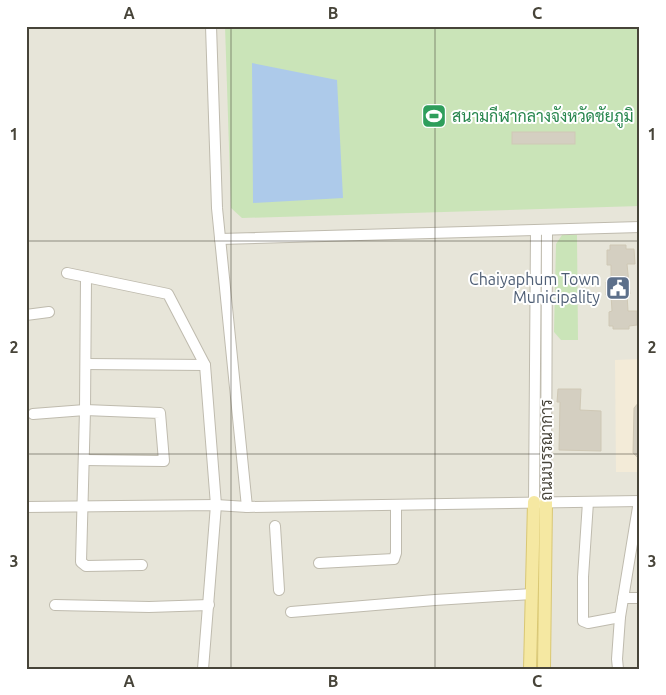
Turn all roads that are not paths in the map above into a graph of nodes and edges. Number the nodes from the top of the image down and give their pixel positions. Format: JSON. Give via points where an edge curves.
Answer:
{"nodes":[{"id":1,"x":211,"y":26,"type":"edge"},
{"id":2,"x":640,"y":228,"type":"edge"},
{"id":3,"x":542,"y":231,"type":"junction"},
{"id":4,"x":220,"y":239,"type":"junction"},
{"id":5,"x":67,"y":273,"type":"dead end"},
{"id":6,"x":86,"y":277,"type":"junction"},
{"id":7,"x":49,"y":312,"type":"dead end"},
{"id":8,"x":26,"y":315,"type":"edge"},
{"id":9,"x":86,"y":364,"type":"junction"},
{"id":10,"x":205,"y":365,"type":"junction"},
{"id":11,"x":85,"y":410,"type":"junction"},
{"id":12,"x":33,"y":414,"type":"dead end"},
{"id":13,"x":84,"y":460,"type":"junction"},
{"id":14,"x":639,"y":501,"type":"edge"},
{"id":15,"x":540,"y":502,"type":"junction"},
{"id":16,"x":588,"y":502,"type":"junction"},
{"id":17,"x":216,"y":505,"type":"junction"},
{"id":18,"x":396,"y":505,"type":"junction"},
{"id":19,"x":83,"y":506,"type":"junction"},
{"id":20,"x":26,"y":507,"type":"edge"},
{"id":21,"x":246,"y":507,"type":"junction"},
{"id":22,"x":275,"y":507,"type":"junction"},
{"id":23,"x":319,"y":563,"type":"dead end"},
{"id":24,"x":142,"y":565,"type":"dead end"},
{"id":25,"x":280,"y":590,"type":"dead end"},
{"id":26,"x":532,"y":594,"type":"junction"},
{"id":27,"x":623,"y":598,"type":"junction"},
{"id":28,"x":640,"y":598,"type":"edge"},
{"id":29,"x":55,"y":605,"type":"dead end"},
{"id":30,"x":209,"y":605,"type":"junction"},
{"id":31,"x":291,"y":612,"type":"dead end"},
{"id":32,"x":620,"y":617,"type":"junction"},
{"id":33,"x":203,"y":669,"type":"edge"},
{"id":34,"x":530,"y":669,"type":"edge"},
{"id":35,"x":544,"y":669,"type":"edge"},
{"id":36,"x":618,"y":669,"type":"edge"}],
"edges":[{"from":1,"to":4,"type":"street"},
{"from":2,"to":3,"type":"street"},
{"from":3,"to":4,"type":"street"},
{"from":3,"to":15,"type":"street","name":"ถนนบรรณาการ"},
{"from":4,"to":21,"type":"street"},
{"from":5,"to":6,"type":"street"},
{"from":6,"to":9,"type":"street"},
{"from":6,"to":10,"type":"street","via":[[168,294]]},
{"from":7,"to":8,"type":"street"},
{"from":9,"to":10,"type":"street"},
{"from":9,"to":11,"type":"street"},
{"from":10,"to":17,"type":"street"},
{"from":11,"to":12,"type":"street"},
{"from":11,"to":13,"type":"street"},
{"from":11,"to":13,"type":"street","via":[[160,413],[164,461]]},
{"from":13,"to":19,"type":"street"},
{"from":14,"to":16,"type":"street"},
{"from":14,"to":27,"type":"street"},
{"from":15,"to":16,"type":"street"},
{"from":15,"to":18,"type":"street"},
{"from":15,"to":26,"type":"main road","name":"ถนนบรรณาการ"},
{"from":15,"to":35,"type":"main road","name":"ถนนบรรณาการ"},
{"from":16,"to":32,"type":"street","via":[[583,621],[588,624]]},
{"from":17,"to":19,"type":"street"},
{"from":17,"to":21,"type":"street"},
{"from":17,"to":30,"type":"street"},
{"from":18,"to":22,"type":"street"},
{"from":18,"to":23,"type":"street","via":[[394,559]]},
{"from":19,"to":20,"type":"street"},
{"from":19,"to":24,"type":"street","via":[[80,559],[83,564]]},
{"from":21,"to":22,"type":"street"},
{"from":22,"to":25,"type":"street"},
{"from":26,"to":31,"type":"street"},
{"from":26,"to":34,"type":"main road","name":"ถนนบรรณาการ"},
{"from":27,"to":28,"type":"street"},
{"from":27,"to":32,"type":"street"},
{"from":29,"to":30,"type":"street"},
{"from":30,"to":33,"type":"street"},
{"from":32,"to":36,"type":"street"}]}
